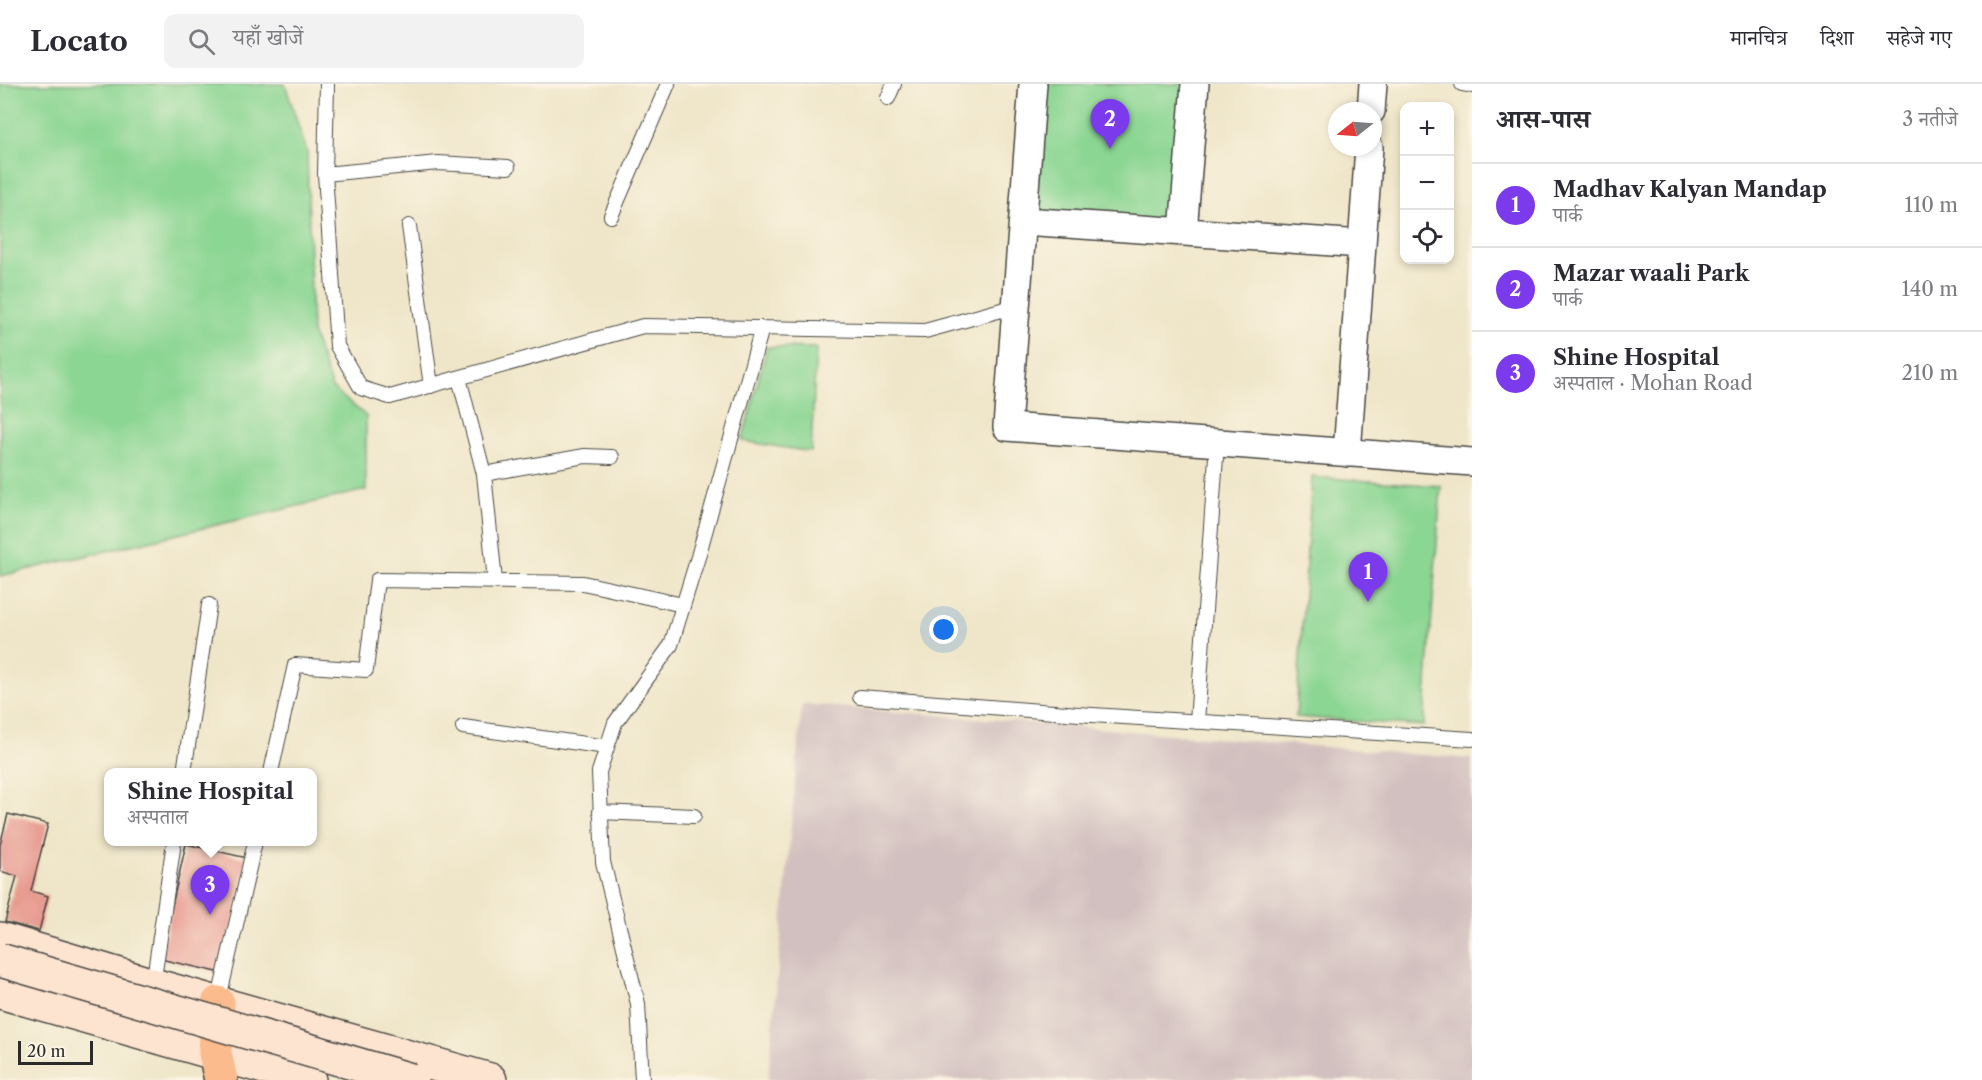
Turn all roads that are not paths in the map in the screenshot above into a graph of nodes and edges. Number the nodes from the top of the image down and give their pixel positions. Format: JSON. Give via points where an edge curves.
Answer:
{"nodes":[{"id":1,"x":327,"y":84,"type":"edge"},
{"id":2,"x":668,"y":84,"type":"edge"},
{"id":3,"x":894,"y":84,"type":"edge"},
{"id":4,"x":1034,"y":84,"type":"edge"},
{"id":5,"x":1196,"y":84,"type":"edge"},
{"id":6,"x":1373,"y":84,"type":"edge"},
{"id":7,"x":1462,"y":84,"type":"edge"},
{"id":8,"x":1472,"y":86,"type":"edge"},
{"id":9,"x":888,"y":98,"type":"dead end"},
{"id":10,"x":1372,"y":102,"type":"edge"},
{"id":11,"x":1368,"y":156,"type":"edge"},
{"id":12,"x":508,"y":167,"type":"dead end"},
{"id":13,"x":325,"y":174,"type":"junction"},
{"id":14,"x":611,"y":216,"type":"dead end"},
{"id":15,"x":1023,"y":221,"type":"junction"},
{"id":16,"x":409,"y":226,"type":"dead end"},
{"id":17,"x":1183,"y":232,"type":"junction"},
{"id":18,"x":1362,"y":244,"type":"junction"},
{"id":19,"x":1016,"y":306,"type":"junction"},
{"id":20,"x":762,"y":328,"type":"junction"},
{"id":21,"x":459,"y":378,"type":"junction"},
{"id":22,"x":431,"y":386,"type":"junction"},
{"id":23,"x":1217,"y":443,"type":"junction"},
{"id":24,"x":1347,"y":453,"type":"junction"},
{"id":25,"x":612,"y":457,"type":"dead end"},
{"id":26,"x":1472,"y":462,"type":"edge"},
{"id":27,"x":484,"y":474,"type":"junction"},
{"id":28,"x":495,"y":581,"type":"junction"},
{"id":29,"x":209,"y":605,"type":"dead end"},
{"id":30,"x":683,"y":605,"type":"junction"},
{"id":31,"x":860,"y":697,"type":"dead end"},
{"id":32,"x":1197,"y":722,"type":"junction"},
{"id":33,"x":463,"y":727,"type":"dead end"},
{"id":34,"x":1472,"y":739,"type":"edge"},
{"id":35,"x":607,"y":747,"type":"junction"},
{"id":36,"x":185,"y":768,"type":"edge"},
{"id":37,"x":272,"y":768,"type":"edge"},
{"id":38,"x":600,"y":812,"type":"junction"},
{"id":39,"x":694,"y":816,"type":"dead end"},
{"id":40,"x":173,"y":846,"type":"edge"},
{"id":41,"x":254,"y":846,"type":"edge"},
{"id":42,"x":0,"y":939,"type":"edge"},
{"id":43,"x":0,"y":960,"type":"edge"},
{"id":44,"x":153,"y":985,"type":"junction"},
{"id":45,"x":0,"y":992,"type":"edge"},
{"id":46,"x":218,"y":1003,"type":"junction"},
{"id":47,"x":218,"y":1066,"type":"edge"},
{"id":48,"x":309,"y":1080,"type":"edge"},
{"id":49,"x":411,"y":1080,"type":"edge"},
{"id":50,"x":490,"y":1080,"type":"edge"},
{"id":51,"x":642,"y":1080,"type":"edge"}],
"edges":[{"from":1,"to":13,"type":"lane"},
{"from":2,"to":14,"type":"lane"},
{"from":3,"to":9,"type":"lane"},
{"from":4,"to":15,"type":"street"},
{"from":5,"to":17,"type":"street"},
{"from":6,"to":10,"type":"street"},
{"from":7,"to":8,"type":"lane"},
{"from":11,"to":18,"type":"street"},
{"from":12,"to":13,"type":"lane","via":[[438,163]]},
{"from":13,"to":22,"type":"lane","via":[[337,346],[361,388],[390,397]]},
{"from":15,"to":17,"type":"street"},
{"from":15,"to":19,"type":"street"},
{"from":16,"to":22,"type":"lane"},
{"from":17,"to":18,"type":"street"},
{"from":18,"to":24,"type":"street"},
{"from":19,"to":20,"type":"lane","via":[[925,331]]},
{"from":19,"to":23,"type":"street","via":[[1007,427]]},
{"from":20,"to":21,"type":"lane","via":[[643,326]]},
{"from":20,"to":30,"type":"lane"},
{"from":21,"to":22,"type":"lane"},
{"from":21,"to":27,"type":"lane"},
{"from":23,"to":24,"type":"street"},
{"from":23,"to":32,"type":"lane"},
{"from":24,"to":26,"type":"street"},
{"from":25,"to":27,"type":"lane","via":[[585,456]]},
{"from":27,"to":28,"type":"lane"},
{"from":28,"to":30,"type":"lane","via":[[583,583]]},
{"from":28,"to":37,"type":"lane","via":[[377,580],[366,670],[295,665]]},
{"from":29,"to":36,"type":"lane"},
{"from":30,"to":35,"type":"lane","via":[[671,645],[615,723]]},
{"from":31,"to":32,"type":"lane"},
{"from":32,"to":34,"type":"lane"},
{"from":33,"to":35,"type":"lane"},
{"from":35,"to":38,"type":"lane","via":[[599,772]]},
{"from":38,"to":39,"type":"lane"},
{"from":38,"to":51,"type":"lane","via":[[603,862],[638,1004]]},
{"from":40,"to":44,"type":"lane"},
{"from":41,"to":46,"type":"lane"},
{"from":42,"to":44,"type":"main road"},
{"from":43,"to":49,"type":"main road","bridge":true},
{"from":44,"to":46,"type":"main road"},
{"from":45,"to":47,"type":"main road"},
{"from":46,"to":47,"type":"main road"},
{"from":46,"to":50,"type":"main road"},
{"from":47,"to":48,"type":"main road"}]}
